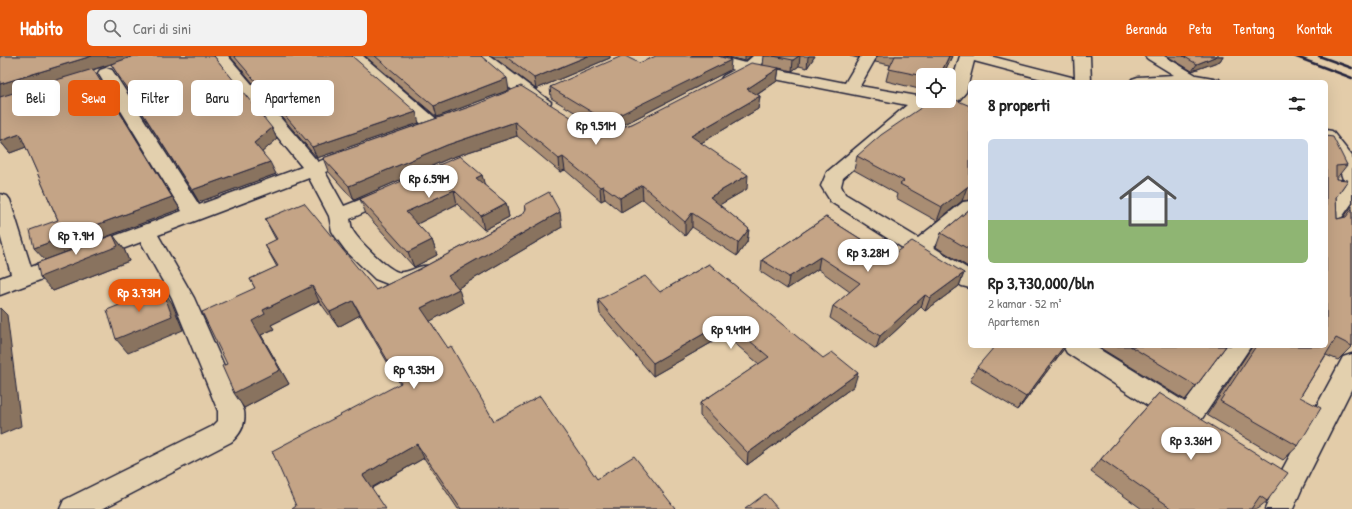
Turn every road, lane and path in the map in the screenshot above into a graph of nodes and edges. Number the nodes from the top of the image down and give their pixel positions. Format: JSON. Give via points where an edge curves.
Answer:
{"nodes":[{"id":1,"x":220,"y":56,"type":"edge"},
{"id":2,"x":354,"y":56,"type":"edge"},
{"id":3,"x":480,"y":56,"type":"edge"},
{"id":4,"x":700,"y":56,"type":"edge"},
{"id":5,"x":762,"y":56,"type":"edge"},
{"id":6,"x":869,"y":56,"type":"edge"},
{"id":7,"x":968,"y":56,"type":"edge"},
{"id":8,"x":972,"y":56,"type":"edge"},
{"id":9,"x":1082,"y":56,"type":"edge"},
{"id":10,"x":1153,"y":56,"type":"edge"},
{"id":11,"x":748,"y":69,"type":"junction"},
{"id":12,"x":106,"y":73,"type":"dead end"},
{"id":13,"x":1192,"y":79,"type":"junction"},
{"id":14,"x":1064,"y":80,"type":"edge"},
{"id":15,"x":1083,"y":80,"type":"edge"},
{"id":16,"x":1174,"y":80,"type":"edge"},
{"id":17,"x":1199,"y":80,"type":"edge"},
{"id":18,"x":718,"y":85,"type":"edge"},
{"id":19,"x":850,"y":89,"type":"junction"},
{"id":20,"x":537,"y":93,"type":"junction"},
{"id":21,"x":956,"y":95,"type":"edge"},
{"id":22,"x":504,"y":99,"type":"edge"},
{"id":23,"x":916,"y":101,"type":"edge"},
{"id":24,"x":916,"y":105,"type":"edge"},
{"id":25,"x":555,"y":110,"type":"edge"},
{"id":26,"x":413,"y":134,"type":"edge"},
{"id":27,"x":1328,"y":137,"type":"edge"},
{"id":28,"x":370,"y":149,"type":"edge"},
{"id":29,"x":313,"y":168,"type":"junction"},
{"id":30,"x":1352,"y":182,"type":"edge"},
{"id":31,"x":1332,"y":186,"type":"edge"},
{"id":32,"x":403,"y":188,"type":"edge"},
{"id":33,"x":1352,"y":188,"type":"edge"},
{"id":34,"x":0,"y":200,"type":"edge"},
{"id":35,"x":968,"y":209,"type":"edge"},
{"id":36,"x":194,"y":214,"type":"junction"},
{"id":37,"x":340,"y":216,"type":"junction"},
{"id":38,"x":1328,"y":222,"type":"edge"},
{"id":39,"x":146,"y":232,"type":"junction"},
{"id":40,"x":919,"y":248,"type":"junction"},
{"id":41,"x":443,"y":262,"type":"edge"},
{"id":42,"x":23,"y":278,"type":"junction"},
{"id":43,"x":968,"y":279,"type":"edge"},
{"id":44,"x":0,"y":287,"type":"edge"},
{"id":45,"x":1078,"y":348,"type":"edge"},
{"id":46,"x":1238,"y":348,"type":"edge"},
{"id":47,"x":1352,"y":364,"type":"edge"},
{"id":48,"x":74,"y":509,"type":"edge"},
{"id":49,"x":1279,"y":509,"type":"edge"}],
"edges":[{"from":1,"to":29,"type":"street"},
{"from":2,"to":26,"type":"street","via":[[442,124]]},
{"from":3,"to":20,"type":"street"},
{"from":4,"to":11,"type":"street"},
{"from":5,"to":11,"type":"street"},
{"from":6,"to":19,"type":"street"},
{"from":7,"to":21,"type":"street"},
{"from":8,"to":14,"type":"street"},
{"from":9,"to":15,"type":"street"},
{"from":10,"to":13,"type":"street"},
{"from":11,"to":18,"type":"street"},
{"from":11,"to":19,"type":"street"},
{"from":12,"to":36,"type":"street"},
{"from":13,"to":16,"type":"street"},
{"from":13,"to":17,"type":"street"},
{"from":19,"to":23,"type":"street"},
{"from":20,"to":22,"type":"street"},
{"from":20,"to":25,"type":"street"},
{"from":24,"to":40,"type":"street","via":[[834,176],[831,186],[838,198]]},
{"from":27,"to":30,"type":"street","via":[[1344,156]]},
{"from":28,"to":29,"type":"street"},
{"from":29,"to":36,"type":"street"},
{"from":29,"to":37,"type":"street"},
{"from":31,"to":33,"type":"street"},
{"from":32,"to":37,"type":"street"},
{"from":33,"to":38,"type":"street"},
{"from":34,"to":42,"type":"street"},
{"from":35,"to":40,"type":"street"},
{"from":36,"to":39,"type":"street"},
{"from":37,"to":41,"type":"street","via":[[342,231],[352,246],[383,274],[398,280],[416,277]]},
{"from":39,"to":42,"type":"street"},
{"from":39,"to":48,"type":"street","via":[[182,298],[231,411],[232,420],[230,427],[222,434]]},
{"from":40,"to":43,"type":"street"},
{"from":42,"to":44,"type":"street"},
{"from":45,"to":46,"type":"street","via":[[1198,424]]},
{"from":47,"to":49,"type":"street","via":[[1280,474]]}]}
